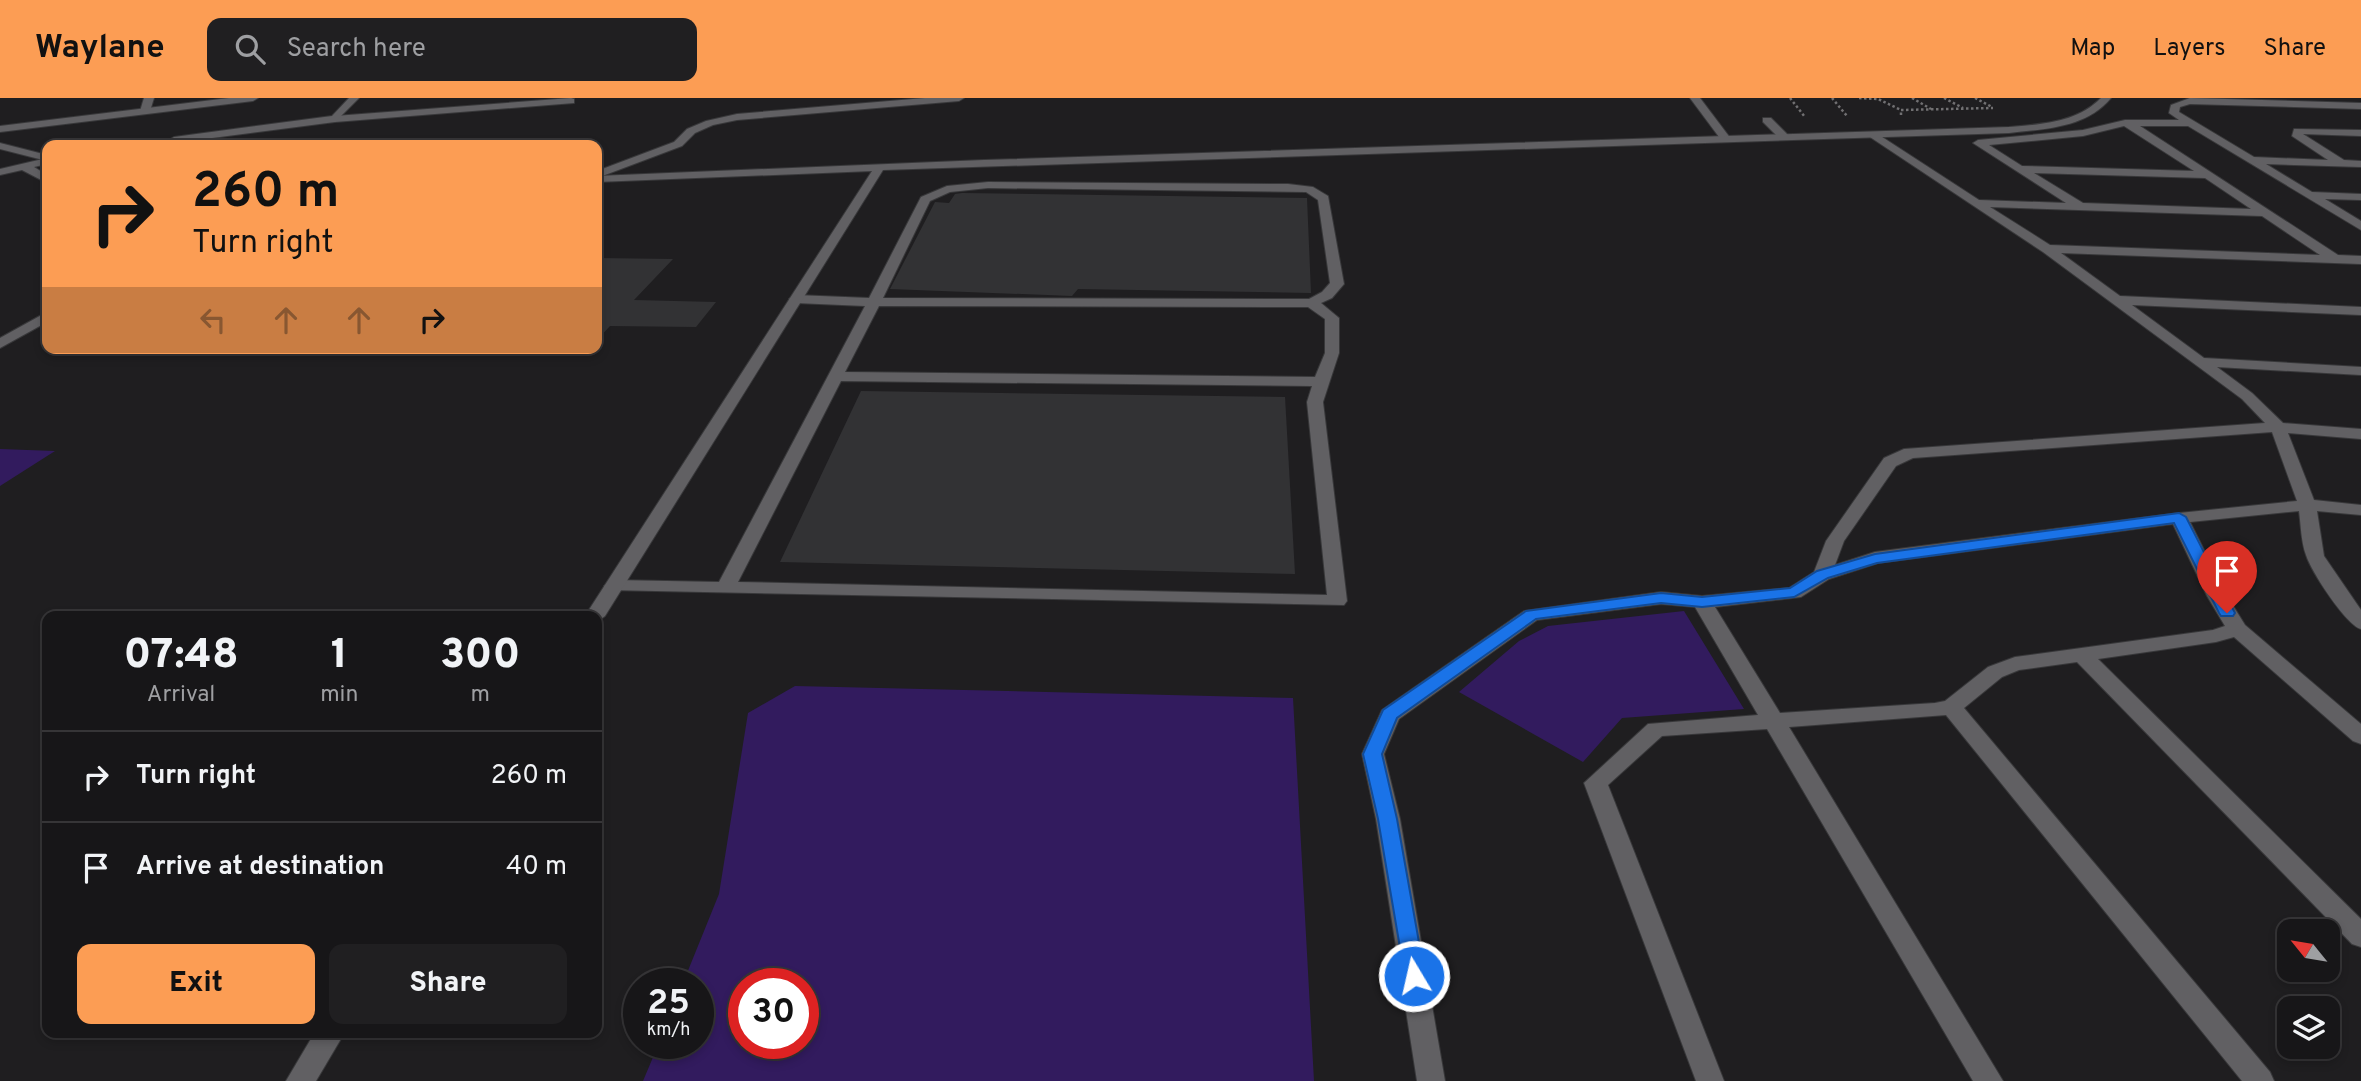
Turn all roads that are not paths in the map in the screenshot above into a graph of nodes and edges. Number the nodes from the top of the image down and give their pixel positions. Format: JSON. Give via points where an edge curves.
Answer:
{"nodes":[{"id":1,"x":149,"y":98,"type":"edge"},
{"id":2,"x":253,"y":98,"type":"edge"},
{"id":3,"x":354,"y":98,"type":"edge"},
{"id":4,"x":959,"y":98,"type":"edge"},
{"id":5,"x":1695,"y":98,"type":"edge"},
{"id":6,"x":2106,"y":98,"type":"edge"},
{"id":7,"x":571,"y":101,"type":"dead end"},
{"id":8,"x":2361,"y":106,"type":"edge"},
{"id":9,"x":145,"y":111,"type":"junction"},
{"id":10,"x":335,"y":119,"type":"junction"},
{"id":11,"x":1767,"y":120,"type":"dead end"},
{"id":12,"x":2125,"y":123,"type":"junction"},
{"id":13,"x":2190,"y":123,"type":"junction"},
{"id":14,"x":0,"y":129,"type":"edge"},
{"id":15,"x":2361,"y":133,"type":"edge"},
{"id":16,"x":1872,"y":135,"type":"junction"},
{"id":17,"x":1784,"y":137,"type":"junction"},
{"id":18,"x":1726,"y":139,"type":"junction"},
{"id":19,"x":174,"y":140,"type":"dead end"},
{"id":20,"x":0,"y":146,"type":"edge"},
{"id":21,"x":42,"y":159,"type":"edge"},
{"id":22,"x":2250,"y":160,"type":"junction"},
{"id":23,"x":42,"y":162,"type":"edge"},
{"id":24,"x":2341,"y":163,"type":"junction"},
{"id":25,"x":2361,"y":163,"type":"edge"},
{"id":26,"x":25,"y":167,"type":"junction"},
{"id":27,"x":879,"y":168,"type":"junction"},
{"id":28,"x":2021,"y":169,"type":"junction"},
{"id":29,"x":0,"y":172,"type":"edge"},
{"id":30,"x":602,"y":175,"type":"edge"},
{"id":31,"x":2207,"y":175,"type":"junction"},
{"id":32,"x":42,"y":177,"type":"edge"},
{"id":33,"x":602,"y":177,"type":"edge"},
{"id":34,"x":2309,"y":195,"type":"junction"},
{"id":35,"x":2361,"y":197,"type":"edge"},
{"id":36,"x":1978,"y":203,"type":"junction"},
{"id":37,"x":2081,"y":207,"type":"junction"},
{"id":38,"x":2266,"y":213,"type":"junction"},
{"id":39,"x":2361,"y":226,"type":"edge"},
{"id":40,"x":2047,"y":249,"type":"junction"},
{"id":41,"x":2335,"y":259,"type":"junction"},
{"id":42,"x":2361,"y":260,"type":"edge"},
{"id":43,"x":796,"y":299,"type":"junction"},
{"id":44,"x":2118,"y":300,"type":"junction"},
{"id":45,"x":874,"y":302,"type":"junction"},
{"id":46,"x":1311,"y":303,"type":"junction"},
{"id":47,"x":2361,"y":311,"type":"edge"},
{"id":48,"x":42,"y":319,"type":"edge"},
{"id":49,"x":0,"y":344,"type":"edge"},
{"id":50,"x":2202,"y":362,"type":"junction"},
{"id":51,"x":2361,"y":371,"type":"edge"},
{"id":52,"x":835,"y":376,"type":"junction"},
{"id":53,"x":1321,"y":382,"type":"junction"},
{"id":54,"x":2278,"y":427,"type":"junction"},
{"id":55,"x":2361,"y":434,"type":"edge"},
{"id":56,"x":2307,"y":505,"type":"junction"},
{"id":57,"x":2361,"y":510,"type":"edge"},
{"id":58,"x":2179,"y":517,"type":"junction"},
{"id":59,"x":1822,"y":575,"type":"junction"},
{"id":60,"x":614,"y":586,"type":"junction"},
{"id":61,"x":726,"y":588,"type":"junction"},
{"id":62,"x":2336,"y":592,"type":"junction"},
{"id":63,"x":2361,"y":594,"type":"edge"},
{"id":64,"x":1702,"y":602,"type":"junction"},
{"id":65,"x":598,"y":611,"type":"edge"},
{"id":66,"x":2361,"y":623,"type":"edge"},
{"id":67,"x":2237,"y":629,"type":"junction"},
{"id":68,"x":2081,"y":654,"type":"junction"},
{"id":69,"x":1951,"y":708,"type":"junction"},
{"id":70,"x":1774,"y":722,"type":"junction"},
{"id":71,"x":2361,"y":736,"type":"edge"},
{"id":72,"x":2361,"y":936,"type":"edge"},
{"id":73,"x":327,"y":1038,"type":"edge"},
{"id":74,"x":300,"y":1081,"type":"edge"},
{"id":75,"x":1431,"y":1081,"type":"edge"},
{"id":76,"x":1710,"y":1081,"type":"edge"},
{"id":77,"x":1989,"y":1081,"type":"edge"},
{"id":78,"x":2260,"y":1081,"type":"edge"}],
"edges":[{"from":1,"to":9,"type":"street"},
{"from":2,"to":9,"type":"street"},
{"from":3,"to":10,"type":"street"},
{"from":4,"to":30,"type":"street","via":[[737,117],[691,131],[678,144]]},
{"from":5,"to":18,"type":"street"},
{"from":6,"to":16,"type":"street","via":[[2096,111],[2066,122],[2009,130]]},
{"from":7,"to":10,"type":"street"},
{"from":8,"to":13,"type":"street","via":[[2181,102],[2174,114]]},
{"from":9,"to":14,"type":"street"},
{"from":10,"to":19,"type":"street"},
{"from":11,"to":17,"type":"street"},
{"from":12,"to":13,"type":"street"},
{"from":12,"to":28,"type":"street","via":[[2083,133],[1978,143]]},
{"from":12,"to":31,"type":"street"},
{"from":13,"to":22,"type":"street"},
{"from":15,"to":24,"type":"street","via":[[2296,134]]},
{"from":16,"to":17,"type":"street"},
{"from":16,"to":36,"type":"street"},
{"from":17,"to":18,"type":"street"},
{"from":18,"to":27,"type":"street"},
{"from":20,"to":21,"type":"street"},
{"from":22,"to":24,"type":"street"},
{"from":22,"to":34,"type":"street"},
{"from":23,"to":26,"type":"street"},
{"from":24,"to":25,"type":"street"},
{"from":26,"to":29,"type":"street"},
{"from":26,"to":32,"type":"street"},
{"from":27,"to":33,"type":"street"},
{"from":27,"to":43,"type":"street"},
{"from":28,"to":31,"type":"street"},
{"from":28,"to":37,"type":"street"},
{"from":31,"to":38,"type":"street"},
{"from":34,"to":35,"type":"street"},
{"from":34,"to":39,"type":"street"},
{"from":36,"to":37,"type":"street"},
{"from":36,"to":40,"type":"street"},
{"from":37,"to":38,"type":"street"},
{"from":38,"to":41,"type":"street"},
{"from":40,"to":41,"type":"street"},
{"from":40,"to":44,"type":"street"},
{"from":41,"to":42,"type":"street"},
{"from":43,"to":45,"type":"street"},
{"from":43,"to":60,"type":"street"},
{"from":44,"to":47,"type":"street"},
{"from":44,"to":50,"type":"street"},
{"from":45,"to":46,"type":"street"},
{"from":45,"to":46,"type":"street","via":[[925,199],[956,186],[1001,185],[1309,189],[1324,198],[1337,284]]},
{"from":45,"to":52,"type":"street"},
{"from":46,"to":53,"type":"street","via":[[1332,317],[1332,353]]},
{"from":48,"to":49,"type":"street"},
{"from":50,"to":51,"type":"street"},
{"from":50,"to":54,"type":"street"},
{"from":52,"to":53,"type":"street"},
{"from":52,"to":61,"type":"street"},
{"from":53,"to":61,"type":"street","via":[[1315,402],[1337,601]]},
{"from":54,"to":55,"type":"street"},
{"from":54,"to":56,"type":"street"},
{"from":54,"to":59,"type":"street","via":[[1910,453],[1890,462],[1835,541]]},
{"from":56,"to":57,"type":"street"},
{"from":56,"to":58,"type":"street"},
{"from":56,"to":62,"type":"street","via":[[2315,556]]},
{"from":58,"to":59,"type":"street","via":[[1875,558]]},
{"from":58,"to":67,"type":"street"},
{"from":59,"to":64,"type":"street","via":[[1794,593]]},
{"from":60,"to":61,"type":"street"},
{"from":60,"to":65,"type":"street"},
{"from":62,"to":63,"type":"street"},
{"from":62,"to":66,"type":"street"},
{"from":64,"to":70,"type":"street"},
{"from":64,"to":75,"type":"street","via":[[1661,598],[1531,615],[1390,715],[1373,754]]},
{"from":67,"to":68,"type":"street","via":[[2216,636]]},
{"from":67,"to":71,"type":"street"},
{"from":68,"to":69,"type":"street","via":[[2015,664],[1995,672]]},
{"from":68,"to":72,"type":"street"},
{"from":69,"to":70,"type":"street"},
{"from":69,"to":78,"type":"street"},
{"from":70,"to":76,"type":"street","via":[[1656,729],[1597,783]]},
{"from":70,"to":77,"type":"street"},
{"from":73,"to":74,"type":"street"}]}
